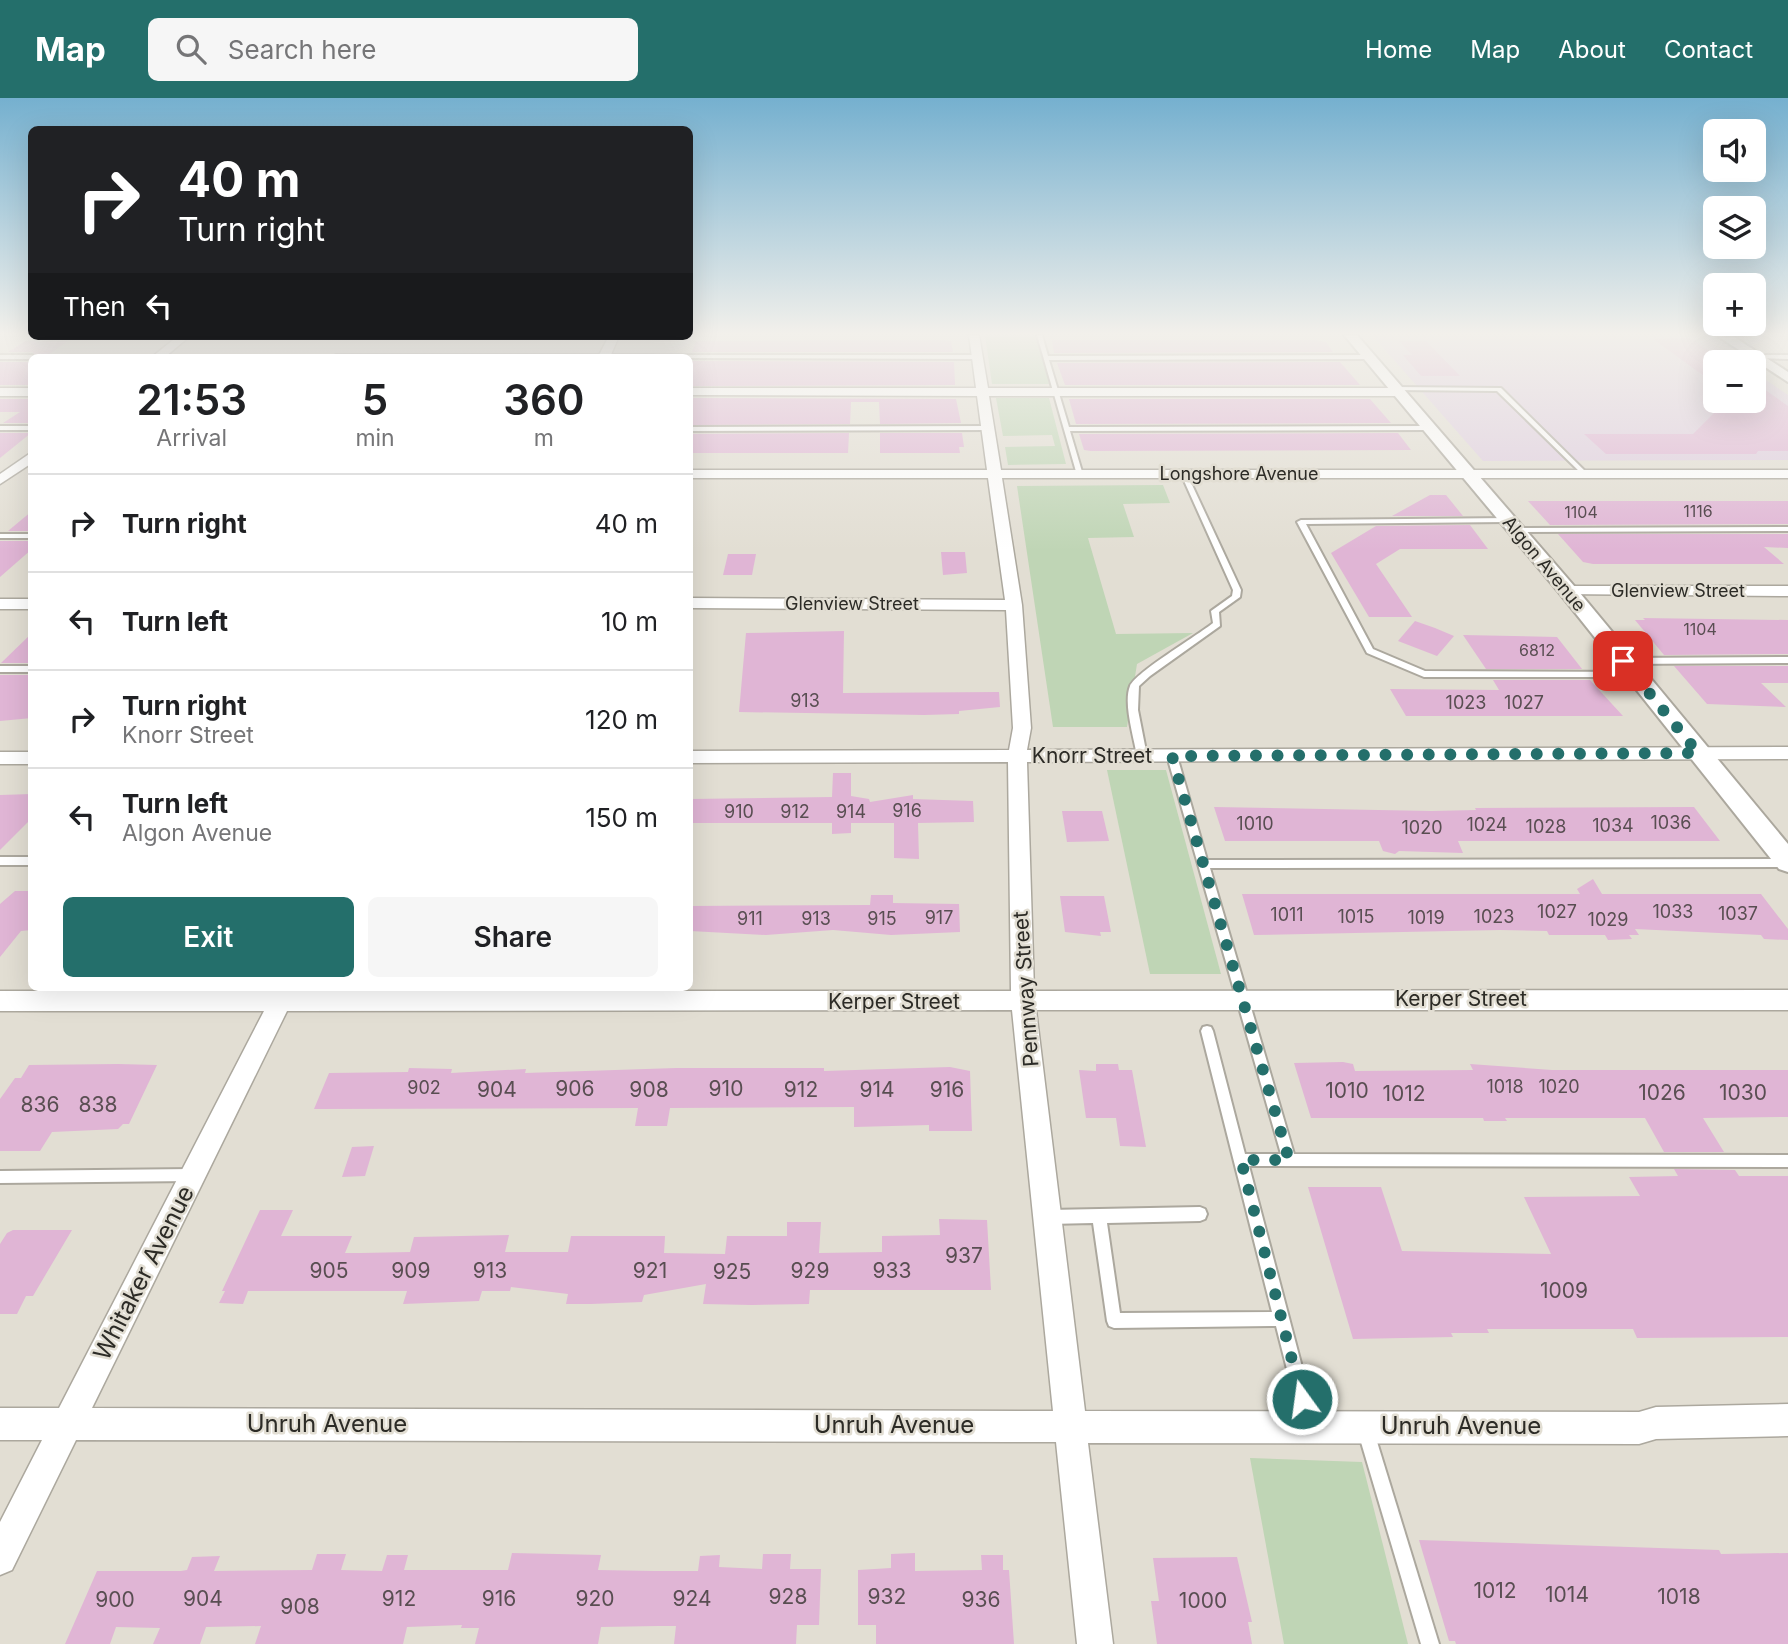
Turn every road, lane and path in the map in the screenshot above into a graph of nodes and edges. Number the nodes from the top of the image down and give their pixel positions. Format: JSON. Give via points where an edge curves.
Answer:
{"nodes":[{"id":1,"x":986,"y":407,"type":"edge"},
{"id":2,"x":1060,"y":407,"type":"edge"},
{"id":3,"x":1411,"y":407,"type":"edge"},
{"id":4,"x":1518,"y":407,"type":"edge"},
{"id":5,"x":0,"y":428,"type":"edge"},
{"id":6,"x":28,"y":428,"type":"edge"},
{"id":7,"x":988,"y":428,"type":"junction"},
{"id":8,"x":1428,"y":428,"type":"junction"},
{"id":9,"x":693,"y":429,"type":"edge"},
{"id":10,"x":1066,"y":429,"type":"junction"},
{"id":11,"x":28,"y":459,"type":"edge"},
{"id":12,"x":28,"y":474,"type":"edge"},
{"id":13,"x":693,"y":474,"type":"edge"},
{"id":14,"x":1184,"y":474,"type":"junction"},
{"id":15,"x":1465,"y":474,"type":"junction"},
{"id":16,"x":1585,"y":474,"type":"junction"},
{"id":17,"x":1788,"y":474,"type":"edge"},
{"id":18,"x":994,"y":475,"type":"junction"},
{"id":19,"x":1080,"y":475,"type":"junction"},
{"id":20,"x":3,"y":476,"type":"edge"},
{"id":21,"x":1511,"y":525,"type":"junction"},
{"id":22,"x":1788,"y":529,"type":"edge"},
{"id":23,"x":0,"y":536,"type":"edge"},
{"id":24,"x":28,"y":536,"type":"edge"},
{"id":25,"x":1788,"y":591,"type":"edge"},
{"id":26,"x":1568,"y":592,"type":"junction"},
{"id":27,"x":693,"y":603,"type":"edge"},
{"id":28,"x":0,"y":604,"type":"edge"},
{"id":29,"x":28,"y":604,"type":"edge"},
{"id":30,"x":1014,"y":605,"type":"junction"},
{"id":31,"x":1788,"y":660,"type":"edge"},
{"id":32,"x":1629,"y":668,"type":"junction"},
{"id":33,"x":0,"y":669,"type":"edge"},
{"id":34,"x":28,"y":669,"type":"edge"},
{"id":35,"x":1698,"y":753,"type":"junction"},
{"id":36,"x":1788,"y":753,"type":"edge"},
{"id":37,"x":1017,"y":755,"type":"junction"},
{"id":38,"x":1142,"y":756,"type":"junction"},
{"id":39,"x":1172,"y":756,"type":"junction"},
{"id":40,"x":693,"y":757,"type":"edge"},
{"id":41,"x":0,"y":758,"type":"edge"},
{"id":42,"x":28,"y":758,"type":"edge"},
{"id":43,"x":0,"y":861,"type":"edge"},
{"id":44,"x":28,"y":861,"type":"edge"},
{"id":45,"x":1788,"y":862,"type":"edge"},
{"id":46,"x":1205,"y":864,"type":"junction"},
{"id":47,"x":284,"y":993,"type":"edge"},
{"id":48,"x":1242,"y":999,"type":"junction"},
{"id":49,"x":1788,"y":1000,"type":"edge"},
{"id":50,"x":0,"y":1001,"type":"edge"},
{"id":51,"x":1023,"y":1003,"type":"junction"},
{"id":52,"x":1207,"y":1031,"type":"dead end"},
{"id":53,"x":1241,"y":1160,"type":"junction"},
{"id":54,"x":1289,"y":1160,"type":"junction"},
{"id":55,"x":1788,"y":1161,"type":"edge"},
{"id":56,"x":192,"y":1175,"type":"junction"},
{"id":57,"x":0,"y":1177,"type":"edge"},
{"id":58,"x":1200,"y":1214,"type":"dead end"},
{"id":59,"x":1099,"y":1215,"type":"junction"},
{"id":60,"x":1048,"y":1217,"type":"junction"},
{"id":61,"x":1282,"y":1319,"type":"junction"},
{"id":62,"x":1788,"y":1420,"type":"edge"},
{"id":63,"x":0,"y":1424,"type":"edge"},
{"id":64,"x":68,"y":1424,"type":"junction"},
{"id":65,"x":1070,"y":1426,"type":"junction"},
{"id":66,"x":1309,"y":1426,"type":"junction"},
{"id":67,"x":1364,"y":1426,"type":"junction"},
{"id":68,"x":0,"y":1558,"type":"edge"},
{"id":69,"x":1095,"y":1644,"type":"edge"},
{"id":70,"x":1430,"y":1644,"type":"edge"}],
"edges":[{"from":1,"to":7,"type":"street","name":"Pennway Street"},
{"from":2,"to":10,"type":"lane"},
{"from":3,"to":8,"type":"street","name":"Algon Avenue"},
{"from":4,"to":16,"type":"lane"},
{"from":5,"to":6,"type":"lane"},
{"from":7,"to":9,"type":"lane"},
{"from":7,"to":18,"type":"street","name":"Pennway Street"},
{"from":8,"to":10,"type":"lane"},
{"from":8,"to":15,"type":"street","name":"Algon Avenue"},
{"from":10,"to":19,"type":"lane"},
{"from":11,"to":20,"type":"street"},
{"from":12,"to":20,"type":"street"},
{"from":13,"to":18,"type":"street","name":"Longshore Avenue"},
{"from":14,"to":15,"type":"street","name":"Longshore Avenue"},
{"from":14,"to":19,"type":"street","name":"Longshore Avenue"},
{"from":14,"to":38,"type":"lane","via":[[1237,590],[1236,597],[1215,611],[1217,624],[1200,639],[1142,675],[1135,686]]},
{"from":15,"to":16,"type":"street","name":"Longshore Avenue"},
{"from":15,"to":21,"type":"street","name":"Algon Avenue"},
{"from":16,"to":17,"type":"street","name":"Longshore Avenue"},
{"from":18,"to":19,"type":"street","name":"Longshore Avenue"},
{"from":18,"to":30,"type":"street","name":"Pennway Street"},
{"from":21,"to":22,"type":"lane"},
{"from":21,"to":26,"type":"street","name":"Algon Avenue"},
{"from":21,"to":32,"type":"lane","via":[[1301,522],[1370,651],[1387,660],[1424,674]]},
{"from":23,"to":24,"type":"lane"},
{"from":25,"to":26,"type":"street","name":"Glenview Street"},
{"from":26,"to":32,"type":"street","name":"Algon Avenue"},
{"from":27,"to":30,"type":"street","name":"Glenview Street"},
{"from":28,"to":29,"type":"street"},
{"from":30,"to":37,"type":"street","name":"Pennway Street","via":[[1022,728]]},
{"from":31,"to":32,"type":"lane"},
{"from":32,"to":35,"type":"street","name":"Algon Avenue"},
{"from":33,"to":34,"type":"lane"},
{"from":35,"to":36,"type":"street","name":"Knorr Street"},
{"from":35,"to":39,"type":"street","name":"Knorr Street"},
{"from":35,"to":45,"type":"street","name":"Algon Avenue"},
{"from":37,"to":38,"type":"street","name":"Knorr Street"},
{"from":37,"to":40,"type":"street","name":"Knorr Street"},
{"from":37,"to":51,"type":"street","name":"Pennway Street"},
{"from":38,"to":39,"type":"street","name":"Knorr Street"},
{"from":39,"to":46,"type":"lane"},
{"from":41,"to":42,"type":"street"},
{"from":43,"to":44,"type":"lane"},
{"from":45,"to":46,"type":"lane"},
{"from":46,"to":48,"type":"lane"},
{"from":47,"to":50,"type":"street","name":"Kerper Street"},
{"from":47,"to":51,"type":"street","name":"Kerper Street"},
{"from":47,"to":56,"type":"street","name":"Whitaker Avenue"},
{"from":48,"to":49,"type":"street","name":"Kerper Street"},
{"from":48,"to":51,"type":"street","name":"Kerper Street"},
{"from":48,"to":54,"type":"lane"},
{"from":51,"to":60,"type":"street","name":"Pennway Street"},
{"from":52,"to":53,"type":"lane"},
{"from":53,"to":54,"type":"lane"},
{"from":53,"to":61,"type":"lane"},
{"from":54,"to":55,"type":"lane"},
{"from":56,"to":57,"type":"lane"},
{"from":56,"to":64,"type":"street","name":"Whitaker Avenue"},
{"from":58,"to":59,"type":"lane"},
{"from":59,"to":60,"type":"lane"},
{"from":59,"to":61,"type":"lane","via":[[1114,1321]]},
{"from":60,"to":65,"type":"street","name":"Pennway Street"},
{"from":61,"to":66,"type":"lane"},
{"from":62,"to":67,"type":"street","name":"Unruh Avenue","via":[[1639,1427]]},
{"from":63,"to":64,"type":"street","name":"Unruh Avenue"},
{"from":64,"to":65,"type":"street","name":"Unruh Avenue"},
{"from":64,"to":68,"type":"street","name":"Whitaker Avenue"},
{"from":65,"to":66,"type":"street","name":"Unruh Avenue"},
{"from":65,"to":69,"type":"street","name":"Pennway Street"},
{"from":66,"to":67,"type":"street","name":"Unruh Avenue"},
{"from":67,"to":70,"type":"lane"}]}
